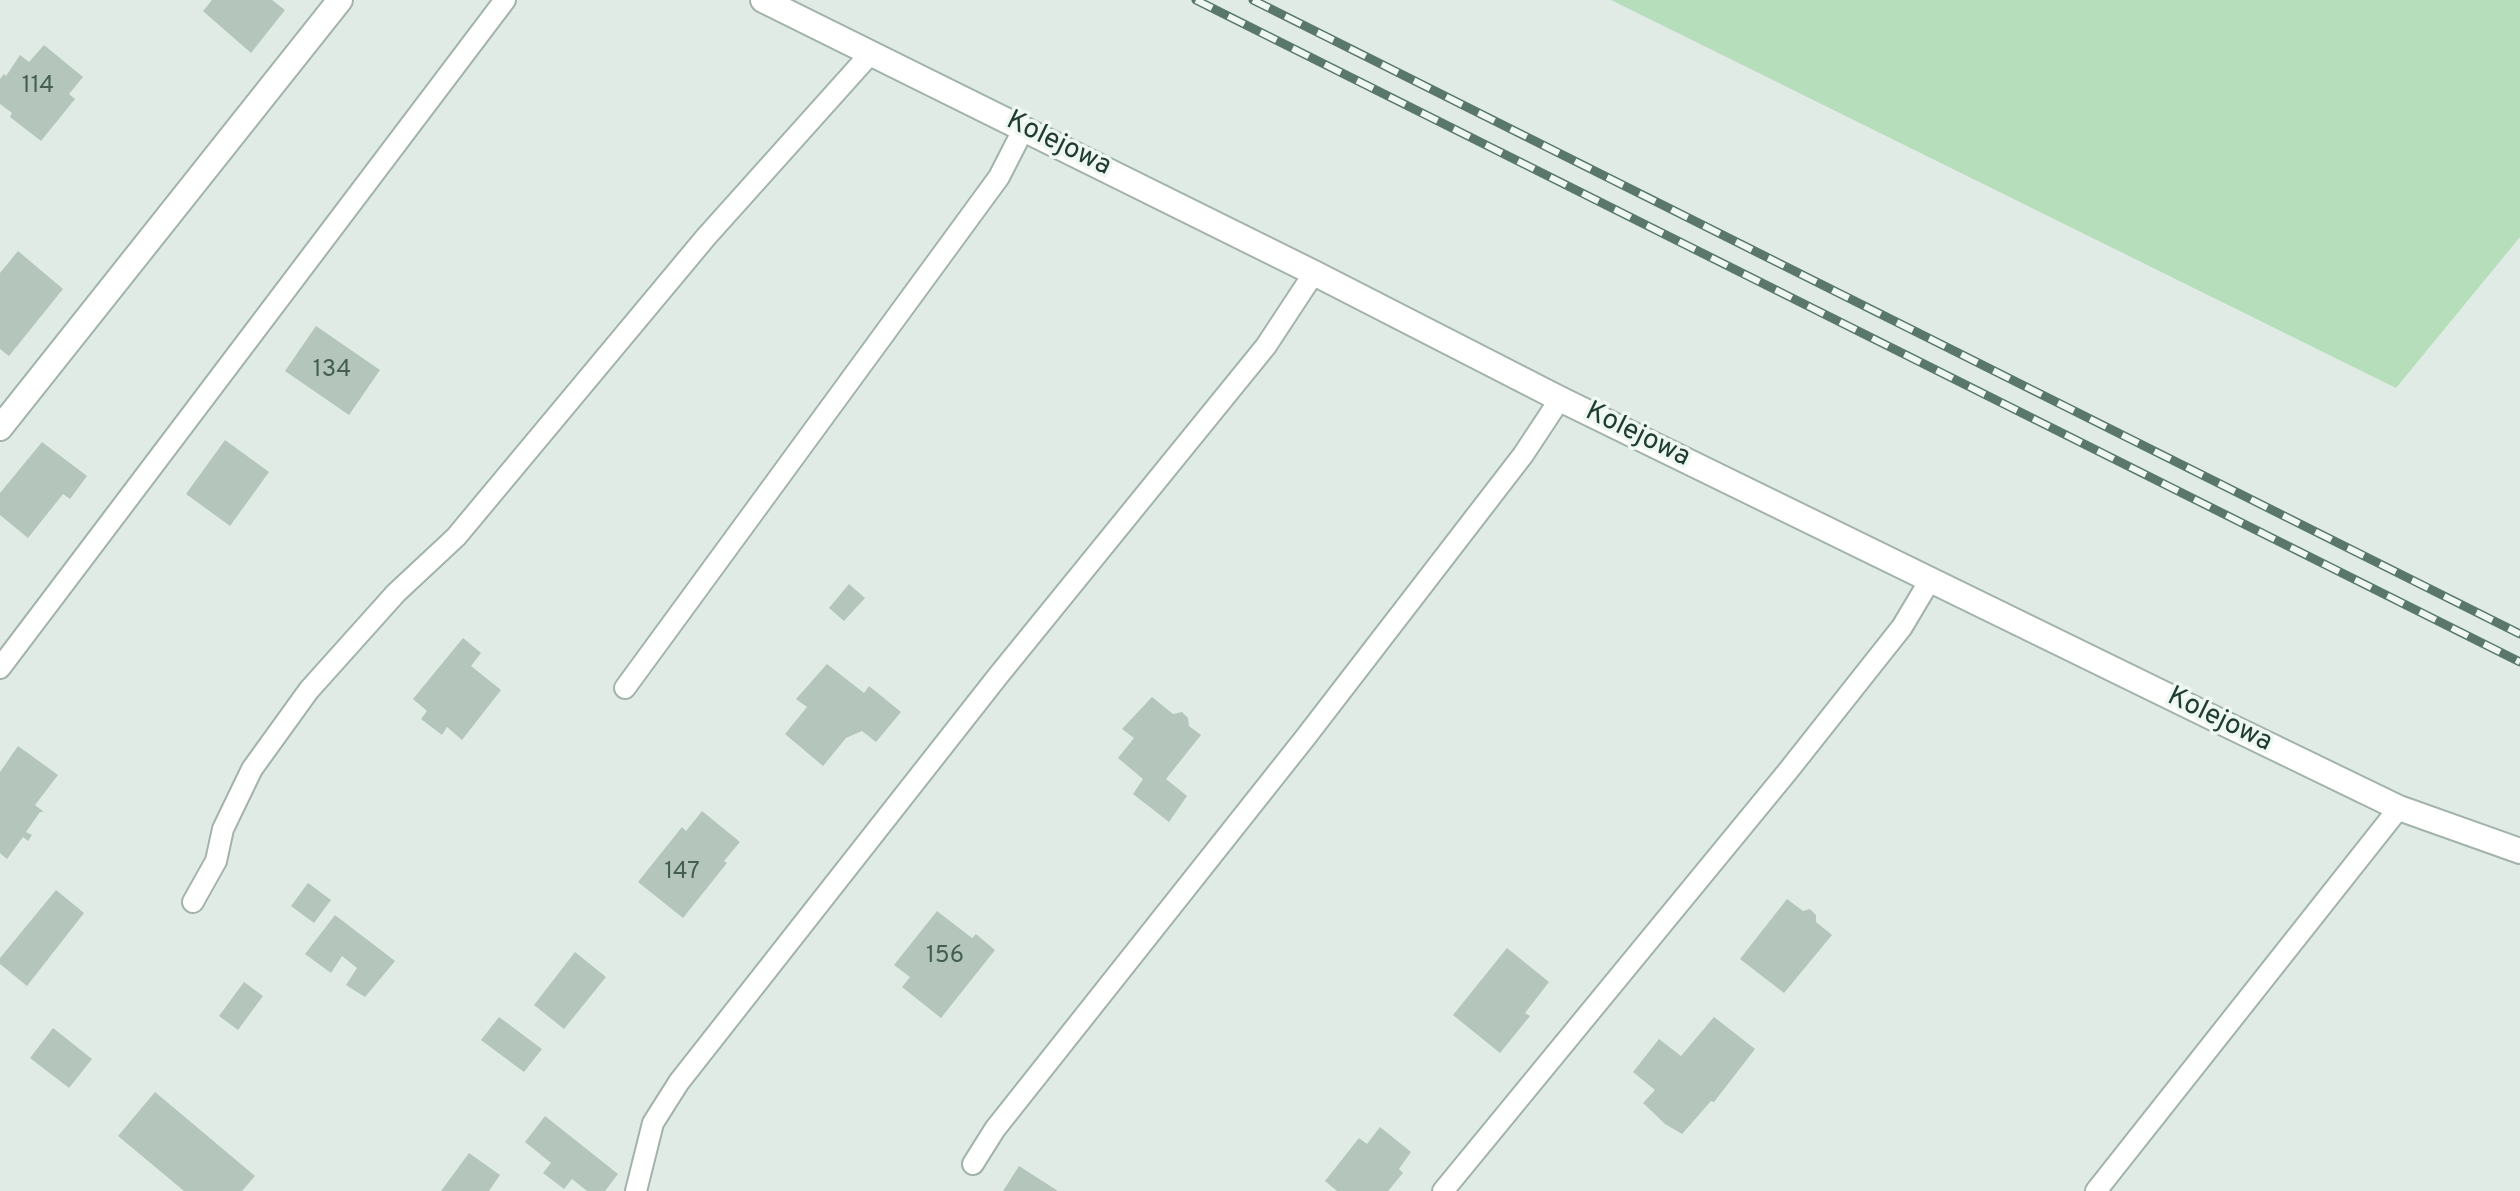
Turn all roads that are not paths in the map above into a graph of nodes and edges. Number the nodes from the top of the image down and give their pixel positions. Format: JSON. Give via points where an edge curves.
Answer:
{"nodes":[{"id":1,"x":340,"y":0,"type":"edge"},
{"id":2,"x":505,"y":0,"type":"edge"},
{"id":3,"x":763,"y":0,"type":"edge"},
{"id":4,"x":871,"y":53,"type":"junction"},
{"id":5,"x":1024,"y":128,"type":"junction"},
{"id":6,"x":1314,"y":273,"type":"junction"},
{"id":7,"x":1560,"y":399,"type":"junction"},
{"id":8,"x":0,"y":428,"type":"edge"},
{"id":9,"x":1930,"y":580,"type":"junction"},
{"id":10,"x":0,"y":668,"type":"edge"},
{"id":11,"x":625,"y":688,"type":"dead end"},
{"id":12,"x":2399,"y":808,"type":"junction"},
{"id":13,"x":2520,"y":851,"type":"edge"},
{"id":14,"x":193,"y":902,"type":"dead end"},
{"id":15,"x":973,"y":1164,"type":"dead end"},
{"id":16,"x":636,"y":1191,"type":"edge"},
{"id":17,"x":1443,"y":1191,"type":"edge"},
{"id":18,"x":2096,"y":1191,"type":"edge"}],
"edges":[{"from":1,"to":8,"type":"street"},
{"from":2,"to":10,"type":"lane"},
{"from":3,"to":4,"type":"street","name":"Kolejowa"},
{"from":4,"to":5,"type":"street","name":"Kolejowa"},
{"from":4,"to":14,"type":"lane","via":[[706,237],[456,537],[396,593],[309,690],[252,769],[223,829],[216,861]]},
{"from":5,"to":6,"type":"street","name":"Kolejowa"},
{"from":5,"to":11,"type":"lane","via":[[999,177]]},
{"from":6,"to":7,"type":"street","name":"Kolejowa"},
{"from":6,"to":16,"type":"lane","via":[[1266,346],[679,1082],[653,1123]]},
{"from":7,"to":9,"type":"street","name":"Kolejowa"},
{"from":7,"to":15,"type":"lane","via":[[1523,455],[995,1129]]},
{"from":9,"to":12,"type":"street","name":"Kolejowa"},
{"from":9,"to":17,"type":"lane","via":[[1902,627],[1788,771]]},
{"from":12,"to":13,"type":"street","name":"Kolejowa"},
{"from":12,"to":18,"type":"lane"}]}
